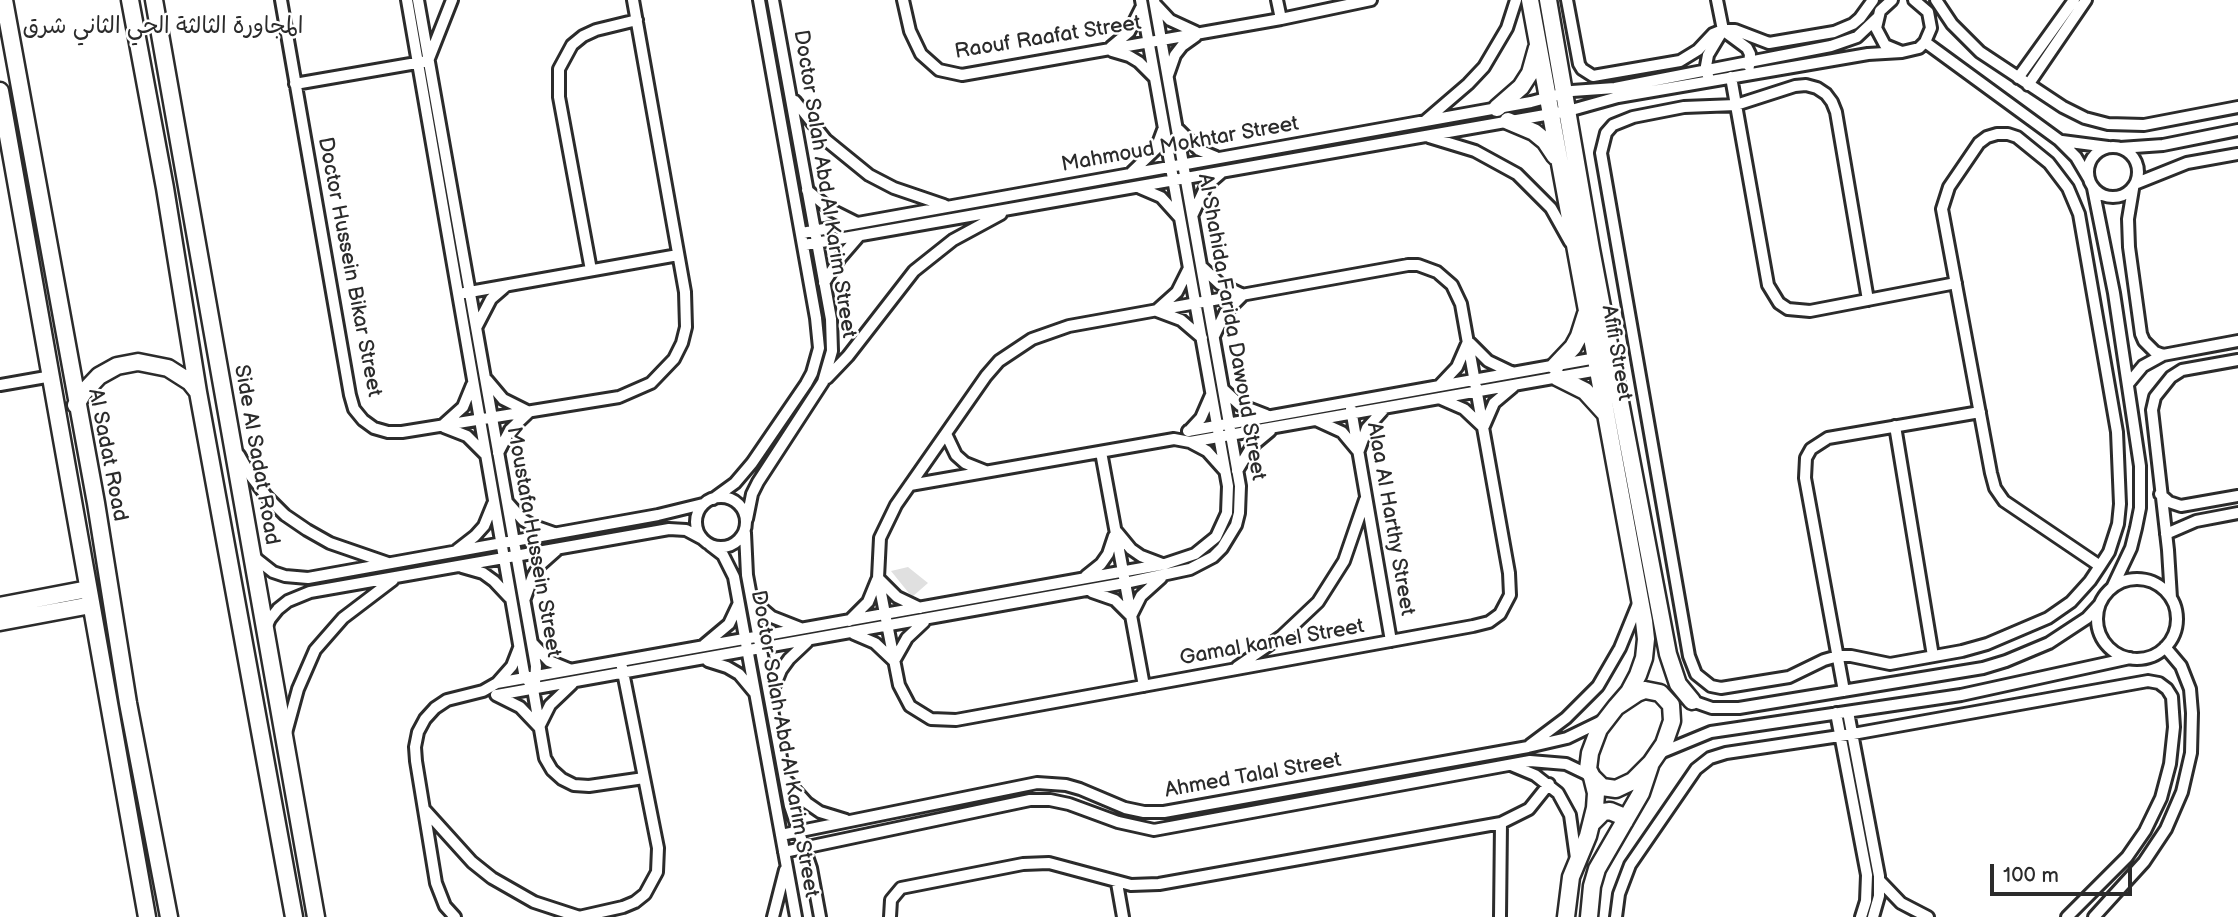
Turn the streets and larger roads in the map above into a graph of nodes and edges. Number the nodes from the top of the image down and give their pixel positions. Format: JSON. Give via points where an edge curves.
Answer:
{"nodes":[{"id":1,"x":4,"y":0,"type":"edge"},
{"id":2,"x":130,"y":0,"type":"edge"},
{"id":3,"x":154,"y":0,"type":"edge"},
{"id":4,"x":281,"y":0,"type":"edge"},
{"id":5,"x":407,"y":0,"type":"edge"},
{"id":6,"x":418,"y":0,"type":"edge"},
{"id":7,"x":452,"y":0,"type":"edge"},
{"id":8,"x":633,"y":0,"type":"edge"},
{"id":9,"x":759,"y":0,"type":"edge"},
{"id":10,"x":773,"y":0,"type":"edge"},
{"id":11,"x":903,"y":0,"type":"edge"},
{"id":12,"x":1277,"y":0,"type":"edge"},
{"id":13,"x":1371,"y":0,"type":"edge"},
{"id":14,"x":1516,"y":0,"type":"edge"},
{"id":15,"x":1530,"y":0,"type":"edge"},
{"id":16,"x":1548,"y":0,"type":"edge"},
{"id":17,"x":1567,"y":0,"type":"edge"},
{"id":18,"x":1717,"y":0,"type":"edge"},
{"id":19,"x":1873,"y":0,"type":"edge"},
{"id":20,"x":1892,"y":0,"type":"edge"},
{"id":21,"x":1914,"y":0,"type":"edge"},
{"id":22,"x":1936,"y":0,"type":"edge"},
{"id":23,"x":2074,"y":0,"type":"edge"},
{"id":24,"x":2086,"y":0,"type":"edge"},
{"id":25,"x":1154,"y":2,"type":"edge"},
{"id":26,"x":1142,"y":3,"type":"edge"},
{"id":27,"x":1877,"y":18,"type":"junction"},
{"id":28,"x":1280,"y":19,"type":"junction"},
{"id":29,"x":637,"y":20,"type":"junction"},
{"id":30,"x":1723,"y":30,"type":"junction"},
{"id":31,"x":1202,"y":33,"type":"junction"},
{"id":32,"x":1161,"y":40,"type":"junction"},
{"id":33,"x":1538,"y":42,"type":"junction"},
{"id":34,"x":1925,"y":42,"type":"junction"},
{"id":35,"x":1149,"y":43,"type":"junction"},
{"id":36,"x":1106,"y":51,"type":"junction"},
{"id":37,"x":1902,"y":52,"type":"junction"},
{"id":38,"x":1750,"y":61,"type":"junction"},
{"id":39,"x":423,"y":62,"type":"junction"},
{"id":40,"x":1706,"y":70,"type":"junction"},
{"id":41,"x":1746,"y":75,"type":"junction"},
{"id":42,"x":1167,"y":77,"type":"junction"},
{"id":43,"x":1731,"y":77,"type":"junction"},
{"id":44,"x":2018,"y":78,"type":"junction"},
{"id":45,"x":1155,"y":79,"type":"junction"},
{"id":46,"x":1712,"y":81,"type":"junction"},
{"id":47,"x":295,"y":84,"type":"junction"},
{"id":48,"x":2028,"y":85,"type":"junction"},
{"id":49,"x":0,"y":91,"type":"edge"},
{"id":50,"x":1565,"y":93,"type":"junction"},
{"id":51,"x":791,"y":96,"type":"junction"},
{"id":52,"x":1736,"y":105,"type":"junction"},
{"id":53,"x":1550,"y":106,"type":"junction"},
{"id":54,"x":2238,"y":107,"type":"edge"},
{"id":55,"x":1497,"y":108,"type":"junction"},
{"id":56,"x":1568,"y":111,"type":"junction"},
{"id":57,"x":1424,"y":121,"type":"junction"},
{"id":58,"x":1508,"y":121,"type":"junction"},
{"id":59,"x":1176,"y":127,"type":"junction"},
{"id":60,"x":1164,"y":128,"type":"junction"},
{"id":61,"x":2235,"y":130,"type":"edge"},
{"id":62,"x":1423,"y":136,"type":"junction"},
{"id":63,"x":2059,"y":140,"type":"junction"},
{"id":64,"x":2115,"y":148,"type":"junction"},
{"id":65,"x":2238,"y":153,"type":"edge"},
{"id":66,"x":1219,"y":158,"type":"junction"},
{"id":67,"x":184,"y":159,"type":"junction"},
{"id":68,"x":1183,"y":164,"type":"junction"},
{"id":69,"x":1560,"y":164,"type":"junction"},
{"id":70,"x":1171,"y":167,"type":"junction"},
{"id":71,"x":1222,"y":171,"type":"junction"},
{"id":72,"x":1130,"y":174,"type":"junction"},
{"id":73,"x":1185,"y":178,"type":"junction"},
{"id":74,"x":1173,"y":180,"type":"junction"},
{"id":75,"x":2091,"y":183,"type":"junction"},
{"id":76,"x":2135,"y":186,"type":"junction"},
{"id":77,"x":1133,"y":187,"type":"junction"},
{"id":78,"x":165,"y":188,"type":"junction"},
{"id":79,"x":807,"y":190,"type":"junction"},
{"id":80,"x":947,"y":206,"type":"junction"},
{"id":81,"x":1010,"y":209,"type":"junction"},
{"id":82,"x":1192,"y":216,"type":"junction"},
{"id":83,"x":1180,"y":219,"type":"junction"},
{"id":84,"x":858,"y":223,"type":"junction"},
{"id":85,"x":815,"y":230,"type":"junction"},
{"id":86,"x":802,"y":233,"type":"junction"},
{"id":87,"x":859,"y":236,"type":"junction"},
{"id":88,"x":817,"y":243,"type":"junction"},
{"id":89,"x":804,"y":245,"type":"junction"},
{"id":90,"x":1576,"y":252,"type":"junction"},
{"id":91,"x":678,"y":255,"type":"junction"},
{"id":92,"x":1201,"y":266,"type":"junction"},
{"id":93,"x":1189,"y":268,"type":"junction"},
{"id":94,"x":591,"y":270,"type":"junction"},
{"id":95,"x":824,"y":283,"type":"junction"},
{"id":96,"x":1955,"y":283,"type":"junction"},
{"id":97,"x":508,"y":285,"type":"junction"},
{"id":98,"x":2136,"y":289,"type":"junction"},
{"id":99,"x":470,"y":292,"type":"junction"},
{"id":100,"x":2114,"y":293,"type":"junction"},
{"id":101,"x":458,"y":294,"type":"junction"},
{"id":102,"x":1244,"y":295,"type":"junction"},
{"id":103,"x":1868,"y":300,"type":"junction"},
{"id":104,"x":1208,"y":301,"type":"junction"},
{"id":105,"x":1196,"y":303,"type":"junction"},
{"id":106,"x":1156,"y":310,"type":"junction"},
{"id":107,"x":1587,"y":312,"type":"junction"},
{"id":108,"x":476,"y":328,"type":"junction"},
{"id":109,"x":1208,"y":337,"type":"junction"},
{"id":110,"x":1468,"y":341,"type":"junction"},
{"id":111,"x":2238,"y":341,"type":"edge"},
{"id":112,"x":2163,"y":355,"type":"junction"},
{"id":113,"x":2238,"y":360,"type":"edge"},
{"id":114,"x":1613,"y":362,"type":"junction"},
{"id":115,"x":1596,"y":365,"type":"junction"},
{"id":116,"x":1556,"y":371,"type":"junction"},
{"id":117,"x":52,"y":376,"type":"junction"},
{"id":118,"x":485,"y":378,"type":"junction"},
{"id":119,"x":1514,"y":379,"type":"junction"},
{"id":120,"x":473,"y":380,"type":"junction"},
{"id":121,"x":1475,"y":380,"type":"junction"},
{"id":122,"x":823,"y":382,"type":"junction"},
{"id":123,"x":2128,"y":384,"type":"junction"},
{"id":124,"x":0,"y":385,"type":"edge"},
{"id":125,"x":198,"y":391,"type":"junction"},
{"id":126,"x":1217,"y":391,"type":"junction"},
{"id":127,"x":1477,"y":392,"type":"junction"},
{"id":128,"x":1438,"y":393,"type":"junction"},
{"id":129,"x":76,"y":405,"type":"junction"},
{"id":130,"x":1385,"y":408,"type":"junction"},
{"id":131,"x":1351,"y":409,"type":"junction"},
{"id":132,"x":528,"y":412,"type":"junction"},
{"id":133,"x":1980,"y":412,"type":"junction"},
{"id":134,"x":1606,"y":413,"type":"junction"},
{"id":135,"x":492,"y":417,"type":"junction"},
{"id":136,"x":480,"y":419,"type":"junction"},
{"id":137,"x":1317,"y":420,"type":"junction"},
{"id":138,"x":1273,"y":422,"type":"junction"},
{"id":139,"x":441,"y":426,"type":"junction"},
{"id":140,"x":1895,"y":426,"type":"junction"},
{"id":141,"x":1483,"y":429,"type":"junction"},
{"id":142,"x":1224,"y":431,"type":"junction"},
{"id":143,"x":946,"y":434,"type":"junction"},
{"id":144,"x":1189,"y":437,"type":"junction"},
{"id":145,"x":233,"y":445,"type":"junction"},
{"id":146,"x":1101,"y":452,"type":"junction"},
{"id":147,"x":498,"y":453,"type":"junction"},
{"id":148,"x":1359,"y":453,"type":"junction"},
{"id":149,"x":486,"y":456,"type":"junction"},
{"id":150,"x":988,"y":472,"type":"junction"},
{"id":151,"x":1232,"y":472,"type":"junction"},
{"id":152,"x":910,"y":485,"type":"junction"},
{"id":153,"x":218,"y":494,"type":"junction"},
{"id":154,"x":2160,"y":494,"type":"junction"},
{"id":155,"x":2238,"y":496,"type":"edge"},
{"id":156,"x":1366,"y":497,"type":"junction"},
{"id":157,"x":243,"y":501,"type":"junction"},
{"id":158,"x":494,"y":501,"type":"junction"},
{"id":159,"x":507,"y":502,"type":"junction"},
{"id":160,"x":708,"y":502,"type":"junction"},
{"id":161,"x":96,"y":503,"type":"junction"},
{"id":162,"x":2238,"y":513,"type":"edge"},
{"id":163,"x":747,"y":519,"type":"junction"},
{"id":164,"x":1115,"y":530,"type":"junction"},
{"id":165,"x":745,"y":533,"type":"junction"},
{"id":166,"x":557,"y":534,"type":"junction"},
{"id":167,"x":2166,"y":534,"type":"junction"},
{"id":168,"x":77,"y":535,"type":"junction"},
{"id":169,"x":514,"y":541,"type":"junction"},
{"id":170,"x":706,"y":542,"type":"junction"},
{"id":171,"x":502,"y":544,"type":"junction"},
{"id":172,"x":559,"y":548,"type":"junction"},
{"id":173,"x":453,"y":552,"type":"junction"},
{"id":174,"x":253,"y":556,"type":"junction"},
{"id":175,"x":516,"y":556,"type":"junction"},
{"id":176,"x":504,"y":558,"type":"junction"},
{"id":177,"x":390,"y":564,"type":"junction"},
{"id":178,"x":456,"y":566,"type":"junction"},
{"id":179,"x":2099,"y":566,"type":"junction"},
{"id":180,"x":1166,"y":570,"type":"junction"},
{"id":181,"x":1123,"y":571,"type":"junction"},
{"id":182,"x":396,"y":577,"type":"junction"},
{"id":183,"x":308,"y":578,"type":"junction"},
{"id":184,"x":878,"y":578,"type":"junction"},
{"id":185,"x":1081,"y":579,"type":"junction"},
{"id":186,"x":1125,"y":583,"type":"junction"},
{"id":187,"x":2113,"y":586,"type":"junction"},
{"id":188,"x":310,"y":592,"type":"junction"},
{"id":189,"x":1082,"y":592,"type":"junction"},
{"id":190,"x":89,"y":597,"type":"junction"},
{"id":191,"x":2171,"y":598,"type":"junction"},
{"id":192,"x":1640,"y":599,"type":"junction"},
{"id":193,"x":752,"y":600,"type":"junction"},
{"id":194,"x":512,"y":601,"type":"junction"},
{"id":195,"x":524,"y":601,"type":"junction"},
{"id":196,"x":739,"y":603,"type":"junction"},
{"id":197,"x":2099,"y":605,"type":"junction"},
{"id":198,"x":0,"y":606,"type":"edge"},
{"id":199,"x":922,"y":608,"type":"junction"},
{"id":200,"x":885,"y":614,"type":"junction"},
{"id":201,"x":1131,"y":616,"type":"junction"},
{"id":202,"x":926,"y":620,"type":"junction"},
{"id":203,"x":848,"y":621,"type":"junction"},
{"id":204,"x":0,"y":622,"type":"edge"},
{"id":205,"x":887,"y":627,"type":"junction"},
{"id":206,"x":807,"y":629,"type":"junction"},
{"id":207,"x":265,"y":630,"type":"junction"},
{"id":208,"x":851,"y":633,"type":"junction"},
{"id":209,"x":759,"y":638,"type":"junction"},
{"id":210,"x":746,"y":640,"type":"junction"},
{"id":211,"x":809,"y":641,"type":"junction"},
{"id":212,"x":1391,"y":641,"type":"junction"},
{"id":213,"x":532,"y":643,"type":"junction"},
{"id":214,"x":520,"y":645,"type":"junction"},
{"id":215,"x":2165,"y":647,"type":"junction"},
{"id":216,"x":761,"y":649,"type":"junction"},
{"id":217,"x":748,"y":652,"type":"junction"},
{"id":218,"x":701,"y":654,"type":"junction"},
{"id":219,"x":1838,"y":656,"type":"junction"},
{"id":220,"x":1933,"y":656,"type":"junction"},
{"id":221,"x":2130,"y":658,"type":"junction"},
{"id":222,"x":894,"y":661,"type":"junction"},
{"id":223,"x":622,"y":668,"type":"junction"},
{"id":224,"x":1233,"y":670,"type":"junction"},
{"id":225,"x":574,"y":676,"type":"junction"},
{"id":226,"x":1939,"y":676,"type":"junction"},
{"id":227,"x":1675,"y":677,"type":"junction"},
{"id":228,"x":531,"y":678,"type":"junction"},
{"id":229,"x":105,"y":684,"type":"junction"},
{"id":230,"x":1144,"y":686,"type":"junction"},
{"id":231,"x":497,"y":689,"type":"junction"},
{"id":232,"x":533,"y":689,"type":"junction"},
{"id":233,"x":1844,"y":691,"type":"junction"},
{"id":234,"x":755,"y":695,"type":"junction"},
{"id":235,"x":770,"y":697,"type":"junction"},
{"id":236,"x":1666,"y":698,"type":"junction"},
{"id":237,"x":1944,"y":698,"type":"junction"},
{"id":238,"x":1692,"y":701,"type":"junction"},
{"id":239,"x":128,"y":703,"type":"junction"},
{"id":240,"x":1612,"y":712,"type":"junction"},
{"id":241,"x":1848,"y":712,"type":"junction"},
{"id":242,"x":1836,"y":713,"type":"junction"},
{"id":243,"x":539,"y":727,"type":"junction"},
{"id":244,"x":1853,"y":734,"type":"junction"},
{"id":245,"x":1840,"y":736,"type":"junction"},
{"id":246,"x":285,"y":740,"type":"junction"},
{"id":247,"x":1528,"y":747,"type":"junction"},
{"id":248,"x":1654,"y":759,"type":"junction"},
{"id":249,"x":1551,"y":761,"type":"junction"},
{"id":250,"x":1508,"y":764,"type":"junction"},
{"id":251,"x":291,"y":776,"type":"junction"},
{"id":252,"x":1591,"y":776,"type":"junction"},
{"id":253,"x":644,"y":778,"type":"junction"},
{"id":254,"x":785,"y":778,"type":"junction"},
{"id":255,"x":270,"y":780,"type":"junction"},
{"id":256,"x":1549,"y":784,"type":"junction"},
{"id":257,"x":1296,"y":788,"type":"junction"},
{"id":258,"x":1299,"y":802,"type":"junction"},
{"id":259,"x":424,"y":807,"type":"junction"},
{"id":260,"x":852,"y":821,"type":"junction"},
{"id":261,"x":1625,"y":821,"type":"junction"},
{"id":262,"x":1501,"y":823,"type":"junction"},
{"id":263,"x":1592,"y":823,"type":"junction"},
{"id":264,"x":797,"y":832,"type":"junction"},
{"id":265,"x":781,"y":835,"type":"junction"},
{"id":266,"x":804,"y":848,"type":"junction"},
{"id":267,"x":786,"y":858,"type":"junction"},
{"id":268,"x":1577,"y":861,"type":"junction"},
{"id":269,"x":1879,"y":880,"type":"junction"},
{"id":270,"x":1117,"y":883,"type":"junction"},
{"id":271,"x":1908,"y":908,"type":"junction"},
{"id":272,"x":147,"y":917,"type":"edge"},
{"id":273,"x":169,"y":917,"type":"edge"},
{"id":274,"x":294,"y":917,"type":"edge"},
{"id":275,"x":316,"y":917,"type":"edge"},
{"id":276,"x":454,"y":917,"type":"edge"},
{"id":277,"x":580,"y":917,"type":"edge"},
{"id":278,"x":773,"y":917,"type":"edge"},
{"id":279,"x":796,"y":917,"type":"edge"},
{"id":280,"x":820,"y":917,"type":"edge"},
{"id":281,"x":890,"y":917,"type":"edge"},
{"id":282,"x":1123,"y":917,"type":"edge"},
{"id":283,"x":1500,"y":917,"type":"edge"},
{"id":284,"x":1566,"y":917,"type":"edge"},
{"id":285,"x":1589,"y":917,"type":"edge"},
{"id":286,"x":1616,"y":917,"type":"edge"},
{"id":287,"x":1861,"y":917,"type":"edge"},
{"id":288,"x":1873,"y":917,"type":"edge"},
{"id":289,"x":1900,"y":917,"type":"edge"},
{"id":290,"x":1928,"y":917,"type":"edge"},
{"id":291,"x":2067,"y":917,"type":"edge"},
{"id":292,"x":2094,"y":917,"type":"edge"}],
"edges":[{"from":1,"to":129,"type":"street","name":"Al Sadat Road"},
{"from":2,"to":78,"type":"street"},
{"from":3,"to":67,"type":"street","name":"Side Al Sadat Road"},
{"from":4,"to":47,"type":"street","name":"Doctor Hussein Bikar Street"},
{"from":5,"to":39,"type":"street","name":"Moustafa Hussein Street"},
{"from":6,"to":39,"type":"street","name":"Moustafa Hussein Street"},
{"from":7,"to":39,"type":"street"},
{"from":8,"to":29,"type":"street","name":"Doctor Hussein Bikar Street"},
{"from":9,"to":86,"type":"street","name":"Doctor Salah Abd Al Karim Street"},
{"from":10,"to":51,"type":"street","name":"Doctor Salah Abd Al Karim Street"},
{"from":11,"to":36,"type":"street","name":"Raouf Raafat Street","via":[[921,54],[950,74],[974,74]]},
{"from":12,"to":28,"type":"street"},
{"from":13,"to":28,"type":"street","name":"Raouf Raafat Street"},
{"from":14,"to":57,"type":"street","via":[[1507,28],[1484,67]]},
{"from":15,"to":33,"type":"street","name":"Afifi Street"},
{"from":16,"to":50,"type":"street","name":"Afifi Street"},
{"from":17,"to":30,"type":"street","via":[[1578,64],[1593,76],[1680,61]]},
{"from":18,"to":30,"type":"street"},
{"from":19,"to":30,"type":"street","via":[[1853,24],[1834,32],[1769,43]]},
{"from":20,"to":27,"type":"street","name":"Mahmoud Mokhtar Street"},
{"from":21,"to":34,"type":"street","via":[[1931,20]]},
{"from":22,"to":44,"type":"street","via":[[1965,39]]},
{"from":23,"to":44,"type":"street"},
{"from":24,"to":48,"type":"street"},
{"from":25,"to":31,"type":"street","via":[[1170,20]]},
{"from":25,"to":32,"type":"street","name":"Al Shahida Farida Dawoud Street"},
{"from":26,"to":35,"type":"street","name":"Al Shahida Farida Dawoud Street"},
{"from":26,"to":36,"type":"street","via":[[1129,32]]},
{"from":27,"to":37,"type":"street","via":[[1879,37],[1892,50]]},
{"from":27,"to":38,"type":"street","name":"Mahmoud Mokhtar Street","via":[[1844,43]]},
{"from":28,"to":31,"type":"street","name":"Raouf Raafat Street"},
{"from":29,"to":91,"type":"street","name":"Doctor Hussein Bikar Street"},
{"from":29,"to":94,"type":"street","via":[[583,36],[572,45],[559,69],[559,97]]},
{"from":30,"to":38,"type":"street","via":[[1747,48]]},
{"from":30,"to":40,"type":"street"},
{"from":31,"to":32,"type":"street","name":"Raouf Raafat Street"},
{"from":31,"to":42,"type":"street","via":[[1175,55]]},
{"from":32,"to":35,"type":"street","name":"Raouf Raafat Street"},
{"from":32,"to":42,"type":"street","name":"Al Shahida Farida Dawoud Street"},
{"from":33,"to":53,"type":"street","name":"Afifi Street"},
{"from":33,"to":55,"type":"street","via":[[1530,73]]},
{"from":34,"to":37,"type":"street","name":"Mahmoud Mokhtar Street"},
{"from":34,"to":63,"type":"street"},
{"from":35,"to":36,"type":"street","name":"Raouf Raafat Street"},
{"from":35,"to":45,"type":"street","name":"Al Shahida Farida Dawoud Street"},
{"from":36,"to":45,"type":"street","via":[[1139,62]]},
{"from":37,"to":41,"type":"street","name":"Mahmoud Mokhtar Street"},
{"from":38,"to":40,"type":"street","name":"Mahmoud Mokhtar Street"},
{"from":38,"to":41,"type":"street"},
{"from":39,"to":47,"type":"street"},
{"from":39,"to":99,"type":"street","name":"Moustafa Hussein Street"},
{"from":39,"to":101,"type":"street","name":"Moustafa Hussein Street"},
{"from":40,"to":46,"type":"street"},
{"from":40,"to":50,"type":"street","name":"Mahmoud Mokhtar Street"},
{"from":41,"to":43,"type":"street","name":"Mahmoud Mokhtar Street"},
{"from":42,"to":59,"type":"street","name":"Al Shahida Farida Dawoud Street"},
{"from":43,"to":46,"type":"street","name":"Mahmoud Mokhtar Street"},
{"from":43,"to":52,"type":"street"},
{"from":44,"to":48,"type":"street"},
{"from":45,"to":60,"type":"street","name":"Al Shahida Farida Dawoud Street"},
{"from":46,"to":56,"type":"street","name":"Mahmoud Mokhtar Street","via":[[1618,97]]},
{"from":47,"to":139,"type":"street","name":"Doctor Hussein Bikar Street","via":[[354,409],[369,424],[388,432]]},
{"from":48,"to":54,"type":"street","via":[[2073,113],[2120,125],[2144,125]]},
{"from":49,"to":117,"type":"street"},
{"from":50,"to":53,"type":"street","name":"Mahmoud Mokhtar Street"},
{"from":50,"to":56,"type":"street","name":"Afifi Street"},
{"from":51,"to":79,"type":"street","name":"Doctor Salah Abd Al Karim Street"},
{"from":51,"to":80,"type":"street","via":[[847,159],[894,188]]},
{"from":52,"to":103,"type":"street","via":[[1772,295],[1799,312]]},
{"from":52,"to":103,"type":"street","via":[[1806,85],[1832,102]]},
{"from":52,"to":219,"type":"street","via":[[1684,107],[1622,119],[1606,133],[1601,153],[1689,656],[1696,674],[1721,688],[1789,677]]},
{"from":53,"to":55,"type":"street","name":"Mahmoud Mokhtar Street"},
{"from":53,"to":56,"type":"street","name":"Mahmoud Mokhtar Street"},
{"from":53,"to":58,"type":"street","name":"Mahmoud Mokhtar Street"},
{"from":53,"to":69,"type":"street","name":"Afifi Street"},
{"from":55,"to":57,"type":"street","name":"Mahmoud Mokhtar Street"},
{"from":56,"to":114,"type":"street","name":"Afifi Street"},
{"from":57,"to":66,"type":"street","name":"Mahmoud Mokhtar Street"},
{"from":58,"to":62,"type":"street","name":"Mahmoud Mokhtar Street"},
{"from":58,"to":69,"type":"street","via":[[1545,141]]},
{"from":59,"to":66,"type":"street","via":[[1190,143]]},
{"from":59,"to":68,"type":"street","name":"Al Shahida Farida Dawoud Street"},
{"from":60,"to":70,"type":"street","name":"Al Shahida Farida Dawoud Street"},
{"from":60,"to":72,"type":"street","via":[[1156,149]]},
{"from":61,"to":64,"type":"street","via":[[2163,145]]},
{"from":61,"to":65,"type":"street"},
{"from":62,"to":71,"type":"street","name":"Mahmoud Mokhtar Street"},
{"from":62,"to":90,"type":"street","via":[[1475,151],[1517,174],[1551,208]]},
{"from":63,"to":64,"type":"street"},
{"from":63,"to":75,"type":"street"},
{"from":64,"to":75,"type":"street","via":[[2095,155],[2088,170]]},
{"from":64,"to":76,"type":"street","via":[[2128,152],[2138,166]]},
{"from":65,"to":76,"type":"street","via":[[2187,163]]},
{"from":66,"to":68,"type":"street","name":"Mahmoud Mokhtar Street"},
{"from":67,"to":78,"type":"street"},
{"from":67,"to":145,"type":"street","name":"Side Al Sadat Road"},
{"from":68,"to":70,"type":"street","name":"Mahmoud Mokhtar Street"},
{"from":68,"to":73,"type":"street","name":"Al Shahida Farida Dawoud Street"},
{"from":69,"to":90,"type":"street","name":"Afifi Street"},
{"from":70,"to":72,"type":"street","name":"Mahmoud Mokhtar Street"},
{"from":70,"to":74,"type":"street","name":"Al Shahida Farida Dawoud Street"},
{"from":71,"to":73,"type":"street","name":"Mahmoud Mokhtar Street"},
{"from":71,"to":82,"type":"street","via":[[1200,195]]},
{"from":72,"to":80,"type":"street","name":"Mahmoud Mokhtar Street"},
{"from":73,"to":74,"type":"street","name":"Mahmoud Mokhtar Street"},
{"from":73,"to":82,"type":"street","name":"Al Shahida Farida Dawoud Street"},
{"from":74,"to":77,"type":"street","name":"Mahmoud Mokhtar Street"},
{"from":74,"to":83,"type":"street","name":"Al Shahida Farida Dawoud Street"},
{"from":75,"to":76,"type":"street","via":[[2099,194],[2117,198]]},
{"from":75,"to":100,"type":"street"},
{"from":76,"to":98,"type":"street","via":[[2128,234]]},
{"from":77,"to":81,"type":"street","name":"Mahmoud Mokhtar Street"},
{"from":77,"to":83,"type":"street","via":[[1161,197]]},
{"from":78,"to":125,"type":"street"},
{"from":79,"to":84,"type":"street","via":[[831,210]]},
{"from":79,"to":85,"type":"street","name":"Doctor Salah Abd Al Karim Street"},
{"from":80,"to":84,"type":"street","name":"Mahmoud Mokhtar Street"},
{"from":81,"to":87,"type":"street","name":"Mahmoud Mokhtar Street"},
{"from":81,"to":122,"type":"street","via":[[926,260],[902,283]]},
{"from":82,"to":92,"type":"street","name":"Al Shahida Farida Dawoud Street"},
{"from":83,"to":93,"type":"street","name":"Al Shahida Farida Dawoud Street"},
{"from":84,"to":85,"type":"street","name":"Mahmoud Mokhtar Street"},
{"from":85,"to":86,"type":"street","name":"Mahmoud Mokhtar Street"},
{"from":85,"to":88,"type":"street","name":"Doctor Salah Abd Al Karim Street"},
{"from":86,"to":89,"type":"street","name":"Doctor Salah Abd Al Karim Street"},
{"from":87,"to":88,"type":"street","name":"Mahmoud Mokhtar Street"},
{"from":87,"to":95,"type":"street"},
{"from":88,"to":89,"type":"street","name":"Mahmoud Mokhtar Street"},
{"from":88,"to":95,"type":"street","name":"Doctor Salah Abd Al Karim Street"},
{"from":89,"to":160,"type":"street","name":"Doctor Salah Abd Al Karim Street","via":[[819,335],[812,373],[744,474]]},
{"from":90,"to":107,"type":"street","name":"Afifi Street"},
{"from":91,"to":94,"type":"street"},
{"from":91,"to":132,"type":"street","name":"Doctor Hussein Bikar Street","via":[[686,327],[664,372],[619,397]]},
{"from":92,"to":102,"type":"street","via":[[1220,284]]},
{"from":92,"to":104,"type":"street","name":"Al Shahida Farida Dawoud Street"},
{"from":93,"to":105,"type":"street","name":"Al Shahida Farida Dawoud Street"},
{"from":93,"to":106,"type":"street","via":[[1177,292]]},
{"from":94,"to":97,"type":"street"},
{"from":95,"to":122,"type":"street","name":"Doctor Salah Abd Al Karim Street","via":[[832,335]]},
{"from":96,"to":103,"type":"street"},
{"from":96,"to":133,"type":"street"},
{"from":96,"to":179,"type":"street","via":[[1944,197],[1979,143],[1997,134],[2017,137],[2049,163],[2068,188],[2085,243],[2120,470],[2118,524]]},
{"from":97,"to":99,"type":"street"},
{"from":97,"to":108,"type":"street","via":[[491,299]]},
{"from":98,"to":100,"type":"street"},
{"from":98,"to":112,"type":"street","via":[[2141,334],[2149,348]]},
{"from":99,"to":101,"type":"street"},
{"from":99,"to":108,"type":"street","name":"Moustafa Hussein Street"},
{"from":100,"to":123,"type":"street"},
{"from":101,"to":120,"type":"street","name":"Moustafa Hussein Street"},
{"from":102,"to":104,"type":"street","name":"Gamal kamel Street"},
{"from":102,"to":109,"type":"street"},
{"from":102,"to":110,"type":"street","name":"Gamal kamel Street","via":[[1418,265],[1437,272],[1452,285]]},
{"from":104,"to":105,"type":"street","name":"Gamal kamel Street"},
{"from":104,"to":109,"type":"street","name":"Al Shahida Farida Dawoud Street"},
{"from":105,"to":106,"type":"street","name":"Gamal kamel Street"},
{"from":105,"to":109,"type":"street","name":"Al Shahida Farida Dawoud Street"},
{"from":106,"to":109,"type":"street"},
{"from":106,"to":143,"type":"street","name":"Gamal kamel Street","via":[[1069,326],[1031,339],[986,376]]},
{"from":107,"to":115,"type":"street","name":"Afifi Street"},
{"from":107,"to":116,"type":"street","via":[[1573,347]]},
{"from":108,"to":118,"type":"street","name":"Moustafa Hussein Street"},
{"from":109,"to":126,"type":"street","name":"Al Shahida Farida Dawoud Street"},
{"from":110,"to":119,"type":"street"},
{"from":110,"to":121,"type":"street","name":"Gamal kamel Street"},
{"from":110,"to":128,"type":"street"},
{"from":111,"to":112,"type":"street"},
{"from":112,"to":123,"type":"street","via":[[2143,366]]},
{"from":113,"to":154,"type":"street","via":[[2182,370],[2155,397],[2152,410]]},
{"from":114,"to":115,"type":"street"},
{"from":114,"to":227,"type":"street","name":"Afifi Street"},
{"from":115,"to":116,"type":"street"},
{"from":115,"to":134,"type":"street","name":"Afifi Street"},
{"from":116,"to":119,"type":"street"},
{"from":116,"to":134,"type":"street"},
{"from":117,"to":124,"type":"street"},
{"from":117,"to":168,"type":"street"},
{"from":118,"to":132,"type":"street","via":[[503,399]]},
{"from":118,"to":135,"type":"street","name":"Moustafa Hussein Street"},
{"from":119,"to":121,"type":"street"},
{"from":119,"to":127,"type":"street"},
{"from":119,"to":141,"type":"street","via":[[1494,403]]},
{"from":120,"to":136,"type":"street","name":"Moustafa Hussein Street"},
{"from":120,"to":139,"type":"street","via":[[463,407]]},
{"from":121,"to":127,"type":"street","name":"Gamal kamel Street"},
{"from":121,"to":128,"type":"street"},
{"from":122,"to":163,"type":"street","name":"Doctor Salah Abd Al Karim Street","via":[[758,482]]},
{"from":123,"to":187,"type":"street","via":[[2140,466],[2140,508],[2131,548]]},
{"from":125,"to":129,"type":"street","via":[[169,368],[138,362],[99,376]]},
{"from":125,"to":153,"type":"street"},
{"from":126,"to":138,"type":"street"},
{"from":126,"to":142,"type":"street","name":"Al Shahida Farida Dawoud Street"},
{"from":126,"to":144,"type":"street"},
{"from":127,"to":128,"type":"street"},
{"from":127,"to":141,"type":"street","name":"Gamal kamel Street"},
{"from":128,"to":130,"type":"street"},
{"from":128,"to":131,"type":"street"},
{"from":128,"to":141,"type":"street","via":[[1465,409]]},
{"from":129,"to":161,"type":"street","name":"Al Sadat Road"},
{"from":130,"to":131,"type":"street"},
{"from":130,"to":148,"type":"street","via":[[1367,428]]},
{"from":131,"to":137,"type":"street"},
{"from":131,"to":138,"type":"street"},
{"from":131,"to":148,"type":"street","name":"Alaa Al Harthy Street"},
{"from":132,"to":135,"type":"street","name":"Doctor Hussein Bikar Street"},
{"from":132,"to":147,"type":"street","via":[[510,430]]},
{"from":133,"to":140,"type":"street"},
{"from":133,"to":179,"type":"street","via":[[1995,488],[2004,501]]},
{"from":134,"to":192,"type":"street","name":"Afifi Street"},
{"from":135,"to":136,"type":"street","name":"Doctor Hussein Bikar Street"},
{"from":135,"to":147,"type":"street","name":"Moustafa Hussein Street"},
{"from":136,"to":139,"type":"street","name":"Doctor Hussein Bikar Street"},
{"from":136,"to":149,"type":"street","name":"Moustafa Hussein Street"},
{"from":137,"to":138,"type":"street"},
{"from":137,"to":148,"type":"street","via":[[1342,432]]},
{"from":138,"to":142,"type":"street"},
{"from":138,"to":151,"type":"street"},
{"from":139,"to":149,"type":"street","via":[[467,436]]},
{"from":140,"to":219,"type":"street","via":[[1828,438],[1806,458],[1805,478]]},
{"from":140,"to":220,"type":"street"},
{"from":141,"to":212,"type":"street","name":"Gamal kamel Street","via":[[1509,573],[1508,602],[1500,614],[1482,625]]},
{"from":142,"to":144,"type":"street"},
{"from":142,"to":151,"type":"street","name":"Al Shahida Farida Dawoud Street"},
{"from":143,"to":150,"type":"street","via":[[956,455]]},
{"from":143,"to":152,"type":"street","name":"Gamal kamel Street"},
{"from":144,"to":146,"type":"street"},
{"from":144,"to":151,"type":"street"},
{"from":145,"to":157,"type":"street","name":"Side Al Sadat Road"},
{"from":145,"to":177,"type":"street","via":[[251,476],[285,515],[330,542]]},
{"from":146,"to":150,"type":"street"},
{"from":146,"to":164,"type":"street"},
{"from":147,"to":159,"type":"street","name":"Moustafa Hussein Street"},
{"from":148,"to":156,"type":"street","name":"Alaa Al Harthy Street"},
{"from":149,"to":158,"type":"street","name":"Moustafa Hussein Street"},
{"from":150,"to":152,"type":"street"},
{"from":151,"to":180,"type":"street","name":"Al Shahida Farida Dawoud Street","via":[[1227,513],[1216,537]]},
{"from":152,"to":184,"type":"street","name":"Gamal kamel Street","via":[[880,538]]},
{"from":153,"to":157,"type":"street"},
{"from":153,"to":255,"type":"street"},
{"from":154,"to":155,"type":"street","via":[[2181,506]]},
{"from":154,"to":167,"type":"street"},
{"from":156,"to":212,"type":"street","name":"Alaa Al Harthy Street"},
{"from":156,"to":224,"type":"street","via":[[1344,561],[1318,602],[1283,636]]},
{"from":157,"to":174,"type":"street","name":"Side Al Sadat Road"},
{"from":158,"to":171,"type":"street","name":"Moustafa Hussein Street"},
{"from":158,"to":173,"type":"street","via":[[475,536]]},
{"from":159,"to":166,"type":"street","via":[[523,520]]},
{"from":159,"to":169,"type":"street","name":"Moustafa Hussein Street"},
{"from":160,"to":163,"type":"street","via":[[720,497],[735,501]]},
{"from":160,"to":166,"type":"street","name":"Doctor Salah Abd Al Karim Street"},
{"from":160,"to":170,"type":"street","via":[[696,517],[698,532]]},
{"from":161,"to":168,"type":"street"},
{"from":161,"to":239,"type":"street","name":"Al Sadat Road"},
{"from":162,"to":167,"type":"street","via":[[2196,521]]},
{"from":163,"to":165,"type":"street"},
{"from":164,"to":180,"type":"street","via":[[1131,549]]},
{"from":164,"to":181,"type":"street"},
{"from":164,"to":185,"type":"street","via":[[1101,564]]},
{"from":165,"to":170,"type":"street","via":[[734,545],[718,548]]},
{"from":165,"to":193,"type":"street","name":"Doctor Salah Abd Al Karim Street"},
{"from":166,"to":169,"type":"street","name":"Doctor Salah Abd Al Karim Street"},
{"from":167,"to":191,"type":"street"},
{"from":168,"to":190,"type":"street"},
{"from":169,"to":171,"type":"street","name":"Doctor Salah Abd Al Karim Street"},
{"from":169,"to":175,"type":"street","name":"Moustafa Hussein Street"},
{"from":170,"to":172,"type":"street","via":[[686,530],[669,529]]},
{"from":170,"to":196,"type":"street","name":"Doctor Salah Abd Al Karim Street","via":[[728,562]]},
{"from":171,"to":173,"type":"street","name":"Doctor Salah Abd Al Karim Street"},
{"from":171,"to":176,"type":"street","name":"Moustafa Hussein Street"},
{"from":172,"to":175,"type":"street"},
{"from":172,"to":195,"type":"street","via":[[540,565]]},
{"from":173,"to":177,"type":"street","name":"Doctor Salah Abd Al Karim Street"},
{"from":174,"to":183,"type":"street","name":"Doctor Salah Abd Al Karim Street","via":[[272,572]]},
{"from":174,"to":207,"type":"street","name":"Side Al Sadat Road"},
{"from":175,"to":176,"type":"street"},
{"from":175,"to":195,"type":"street","name":"Moustafa Hussein Street"},
{"from":176,"to":178,"type":"street"},
{"from":176,"to":194,"type":"street","name":"Moustafa Hussein Street"},
{"from":177,"to":183,"type":"street","name":"Doctor Salah Abd Al Karim Street"},
{"from":178,"to":182,"type":"street"},
{"from":178,"to":194,"type":"street","via":[[483,573]]},
{"from":179,"to":220,"type":"street","via":[[2071,602],[2048,618],[1987,644]]},
{"from":180,"to":181,"type":"street","name":"Al Shahida Farida Dawoud Street"},
{"from":180,"to":186,"type":"street","name":"Al Shahida Farida Dawoud Street"},
{"from":180,"to":201,"type":"street","via":[[1141,596]]},
{"from":181,"to":185,"type":"street","name":"Al Shahida Farida Dawoud Street"},
{"from":181,"to":186,"type":"street"},
{"from":182,"to":188,"type":"street"},
{"from":182,"to":246,"type":"street","via":[[343,618],[316,650],[298,690]]},
{"from":183,"to":188,"type":"street"},
{"from":184,"to":199,"type":"street","via":[[897,597]]},
{"from":184,"to":200,"type":"street","name":"Gamal kamel Street"},
{"from":184,"to":203,"type":"street","via":[[867,602]]},
{"from":185,"to":199,"type":"street","name":"Al Shahida Farida Dawoud Street"},
{"from":186,"to":189,"type":"street","name":"Al Shahida Farida Dawoud Street"},
{"from":186,"to":201,"type":"street"},
{"from":187,"to":191,"type":"street","via":[[2134,579],[2148,581]]},
{"from":187,"to":197,"type":"street"},
{"from":188,"to":207,"type":"street","via":[[278,609]]},
{"from":189,"to":201,"type":"street","via":[[1105,595]]},
{"from":189,"to":202,"type":"street","name":"Al Shahida Farida Dawoud Street"},
{"from":190,"to":198,"type":"street"},
{"from":190,"to":204,"type":"street"},
{"from":190,"to":229,"type":"street"},
{"from":191,"to":215,"type":"street","via":[[2176,627]]},
{"from":192,"to":240,"type":"street","name":"Afifi Street","via":[[1644,658],[1629,692]]},
{"from":192,"to":247,"type":"street","via":[[1598,686]]},
{"from":193,"to":206,"type":"street","via":[[782,623]]},
{"from":193,"to":209,"type":"street","name":"Doctor Salah Abd Al Karim Street"},
{"from":194,"to":214,"type":"street","name":"Moustafa Hussein Street"},
{"from":195,"to":213,"type":"street","name":"Moustafa Hussein Street"},
{"from":196,"to":210,"type":"street","name":"Doctor Salah Abd Al Karim Street"},
{"from":196,"to":218,"type":"street","via":[[729,624]]},
{"from":197,"to":221,"type":"street","via":[[2100,635],[2115,652]]},
{"from":197,"to":226,"type":"street","via":[[2069,631],[2028,653]]},
{"from":199,"to":200,"type":"street","name":"Al Shahida Farida Dawoud Street"},
{"from":200,"to":203,"type":"street","name":"Al Shahida Farida Dawoud Street"},
{"from":200,"to":205,"type":"street","name":"Gamal kamel Street"},
{"from":201,"to":230,"type":"street"},
{"from":202,"to":205,"type":"street","name":"Al Shahida Farida Dawoud Street"},
{"from":202,"to":222,"type":"street","via":[[906,638]]},
{"from":203,"to":206,"type":"street","name":"Al Shahida Farida Dawoud Street"},
{"from":205,"to":208,"type":"street","name":"Al Shahida Farida Dawoud Street"},
{"from":205,"to":222,"type":"street","name":"Gamal kamel Street"},
{"from":206,"to":209,"type":"street","name":"Al Shahida Farida Dawoud Street"},
{"from":207,"to":246,"type":"street","name":"Side Al Sadat Road"},
{"from":208,"to":211,"type":"street","name":"Al Shahida Farida Dawoud Street"},
{"from":208,"to":222,"type":"street","via":[[875,643]]},
{"from":209,"to":210,"type":"street","name":"Al Shahida Farida Dawoud Street"},
{"from":209,"to":216,"type":"street","name":"Doctor Salah Abd Al Karim Street"},
{"from":210,"to":217,"type":"street","name":"Doctor Salah Abd Al Karim Street"},
{"from":210,"to":218,"type":"street","name":"Al Shahida Farida Dawoud Street"},
{"from":211,"to":216,"type":"street","name":"Al Shahida Farida Dawoud Street"},
{"from":211,"to":235,"type":"street","via":[[781,670]]},
{"from":212,"to":224,"type":"street","name":"Gamal kamel Street"},
{"from":213,"to":225,"type":"street"},
{"from":213,"to":228,"type":"street","name":"Moustafa Hussein Street"},
{"from":214,"to":228,"type":"street","name":"Moustafa Hussein Street"},
{"from":214,"to":231,"type":"street"},
{"from":215,"to":221,"type":"street","via":[[2145,658]]},
{"from":215,"to":292,"type":"street","via":[[2181,666],[2190,689],[2191,753],[2182,792],[2166,829],[2144,862]]},
{"from":216,"to":217,"type":"street","name":"Al Shahida Farida Dawoud Street"},
{"from":216,"to":235,"type":"street","name":"Doctor Salah Abd Al Karim Street"},
{"from":217,"to":218,"type":"street","name":"Al Shahida Farida Dawoud Street"},
{"from":217,"to":234,"type":"street","name":"Doctor Salah Abd Al Karim Street"},
{"from":218,"to":223,"type":"street"},
{"from":218,"to":234,"type":"street","via":[[739,674]]},
{"from":219,"to":220,"type":"street","via":[[1890,664]]},
{"from":219,"to":233,"type":"street"},
{"from":221,"to":237,"type":"street"},
{"from":222,"to":230,"type":"street","name":"Gamal kamel Street","via":[[910,706],[944,721]]},
{"from":223,"to":225,"type":"street"},
{"from":223,"to":253,"type":"street"},
{"from":224,"to":230,"type":"street","name":"Gamal kamel Street"},
{"from":225,"to":228,"type":"street"},
{"from":225,"to":232,"type":"street"},
{"from":225,"to":243,"type":"street"},
{"from":226,"to":233,"type":"street"},
{"from":226,"to":237,"type":"street"},
{"from":227,"to":236,"type":"street"},
{"from":227,"to":238,"type":"street","name":"Afifi Street"},
{"from":228,"to":231,"type":"street"},
{"from":228,"to":232,"type":"street","name":"Moustafa Hussein Street"},
{"from":229,"to":239,"type":"street"},
{"from":229,"to":272,"type":"street"},
{"from":231,"to":232,"type":"street"},
{"from":231,"to":243,"type":"street"},
{"from":231,"to":259,"type":"street","via":[[447,700],[425,719],[415,747]]},
{"from":232,"to":243,"type":"street"},
{"from":233,"to":238,"type":"street","via":[[1739,708],[1712,708]]},
{"from":234,"to":265,"type":"street","name":"Doctor Salah Abd Al Karim Street"},
{"from":235,"to":254,"type":"street","name":"Doctor Salah Abd Al Karim Street"},
{"from":236,"to":238,"type":"street"},
{"from":236,"to":240,"type":"street","via":[[1645,690]]},
{"from":236,"to":248,"type":"street","via":[[1672,721]]},
{"from":237,"to":241,"type":"street"},
{"from":239,"to":273,"type":"street","name":"Al Sadat Road"},
{"from":240,"to":247,"type":"street","name":"Ahmed Talal Street","via":[[1596,726]]},
{"from":240,"to":252,"type":"street","name":"Afifi Street","via":[[1590,753]]},
{"from":241,"to":242,"type":"street"},
{"from":241,"to":244,"type":"street"},
{"from":242,"to":245,"type":"street"},
{"from":242,"to":248,"type":"street","via":[[1711,732]]},
{"from":243,"to":253,"type":"street","via":[[552,770],[574,785]]},
{"from":244,"to":245,"type":"street"},
{"from":244,"to":269,"type":"street"},
{"from":244,"to":291,"type":"street","via":[[2148,681],[2163,686],[2173,701],[2174,727],[2161,798],[2127,857]]},
{"from":245,"to":286,"type":"street","via":[[1726,753],[1702,763],[1630,865]]},
{"from":245,"to":287,"type":"street","via":[[1867,875]]},
{"from":246,"to":251,"type":"street","name":"Side Al Sadat Road"},
{"from":247,"to":249,"type":"street","via":[[1556,747],[1559,754]]},
{"from":247,"to":257,"type":"street","name":"Ahmed Talal Street"},
{"from":248,"to":252,"type":"street","via":[[1633,781],[1616,789],[1602,787]]},
{"from":248,"to":261,"type":"street"},
{"from":249,"to":250,"type":"street","name":"Ahmed Talal Street"},
{"from":249,"to":252,"type":"street","name":"Ahmed Talal Street"},
{"from":250,"to":256,"type":"street"},
{"from":250,"to":258,"type":"street","name":"Ahmed Talal Street"},
{"from":251,"to":255,"type":"street"},
{"from":251,"to":275,"type":"street","name":"Side Al Sadat Road"},
{"from":252,"to":263,"type":"street","via":[[1596,793]]},
{"from":253,"to":277,"type":"street","via":[[659,860],[652,884],[635,902]]},
{"from":254,"to":260,"type":"street","via":[[820,812]]},
{"from":254,"to":264,"type":"street","name":"Doctor Salah Abd Al Karim Street"},
{"from":255,"to":274,"type":"street"},
{"from":256,"to":262,"type":"street","via":[[1530,808]]},
{"from":256,"to":268,"type":"street","via":[[1570,815]]},
{"from":257,"to":258,"type":"street"},
{"from":257,"to":260,"type":"street","name":"Ahmed Talal Street","via":[[1185,809],[1144,811],[1066,785],[1037,783]]},
{"from":258,"to":266,"type":"street","name":"Ahmed Talal Street","via":[[1154,830],[1069,804],[1030,800]]},
{"from":259,"to":276,"type":"street","via":[[439,895]]},
{"from":259,"to":277,"type":"street","via":[[492,878],[534,902]]},
{"from":260,"to":264,"type":"street","name":"Ahmed Talal Street"},
{"from":261,"to":263,"type":"street","via":[[1610,811]]},
{"from":261,"to":285,"type":"street","via":[[1597,869]]},
{"from":262,"to":270,"type":"street","via":[[1159,884]]},
{"from":262,"to":283,"type":"street"},
{"from":263,"to":268,"type":"street"},
{"from":264,"to":265,"type":"street","name":"Ahmed Talal Street"},
{"from":264,"to":266,"type":"street","name":"Doctor Salah Abd Al Karim Street"},
{"from":265,"to":267,"type":"street","name":"Doctor Salah Abd Al Karim Street"},
{"from":266,"to":267,"type":"street","name":"Ahmed Talal Street"},
{"from":266,"to":280,"type":"street","name":"Doctor Salah Abd Al Karim Street"},
{"from":267,"to":278,"type":"street"},
{"from":267,"to":279,"type":"street","name":"Doctor Salah Abd Al Karim Street"},
{"from":268,"to":284,"type":"street"},
{"from":269,"to":271,"type":"street"},
{"from":269,"to":288,"type":"street"},
{"from":270,"to":281,"type":"street","via":[[1049,863],[1023,864],[901,888],[891,900]]},
{"from":270,"to":282,"type":"street"},
{"from":271,"to":289,"type":"street"},
{"from":271,"to":290,"type":"street"}]}
